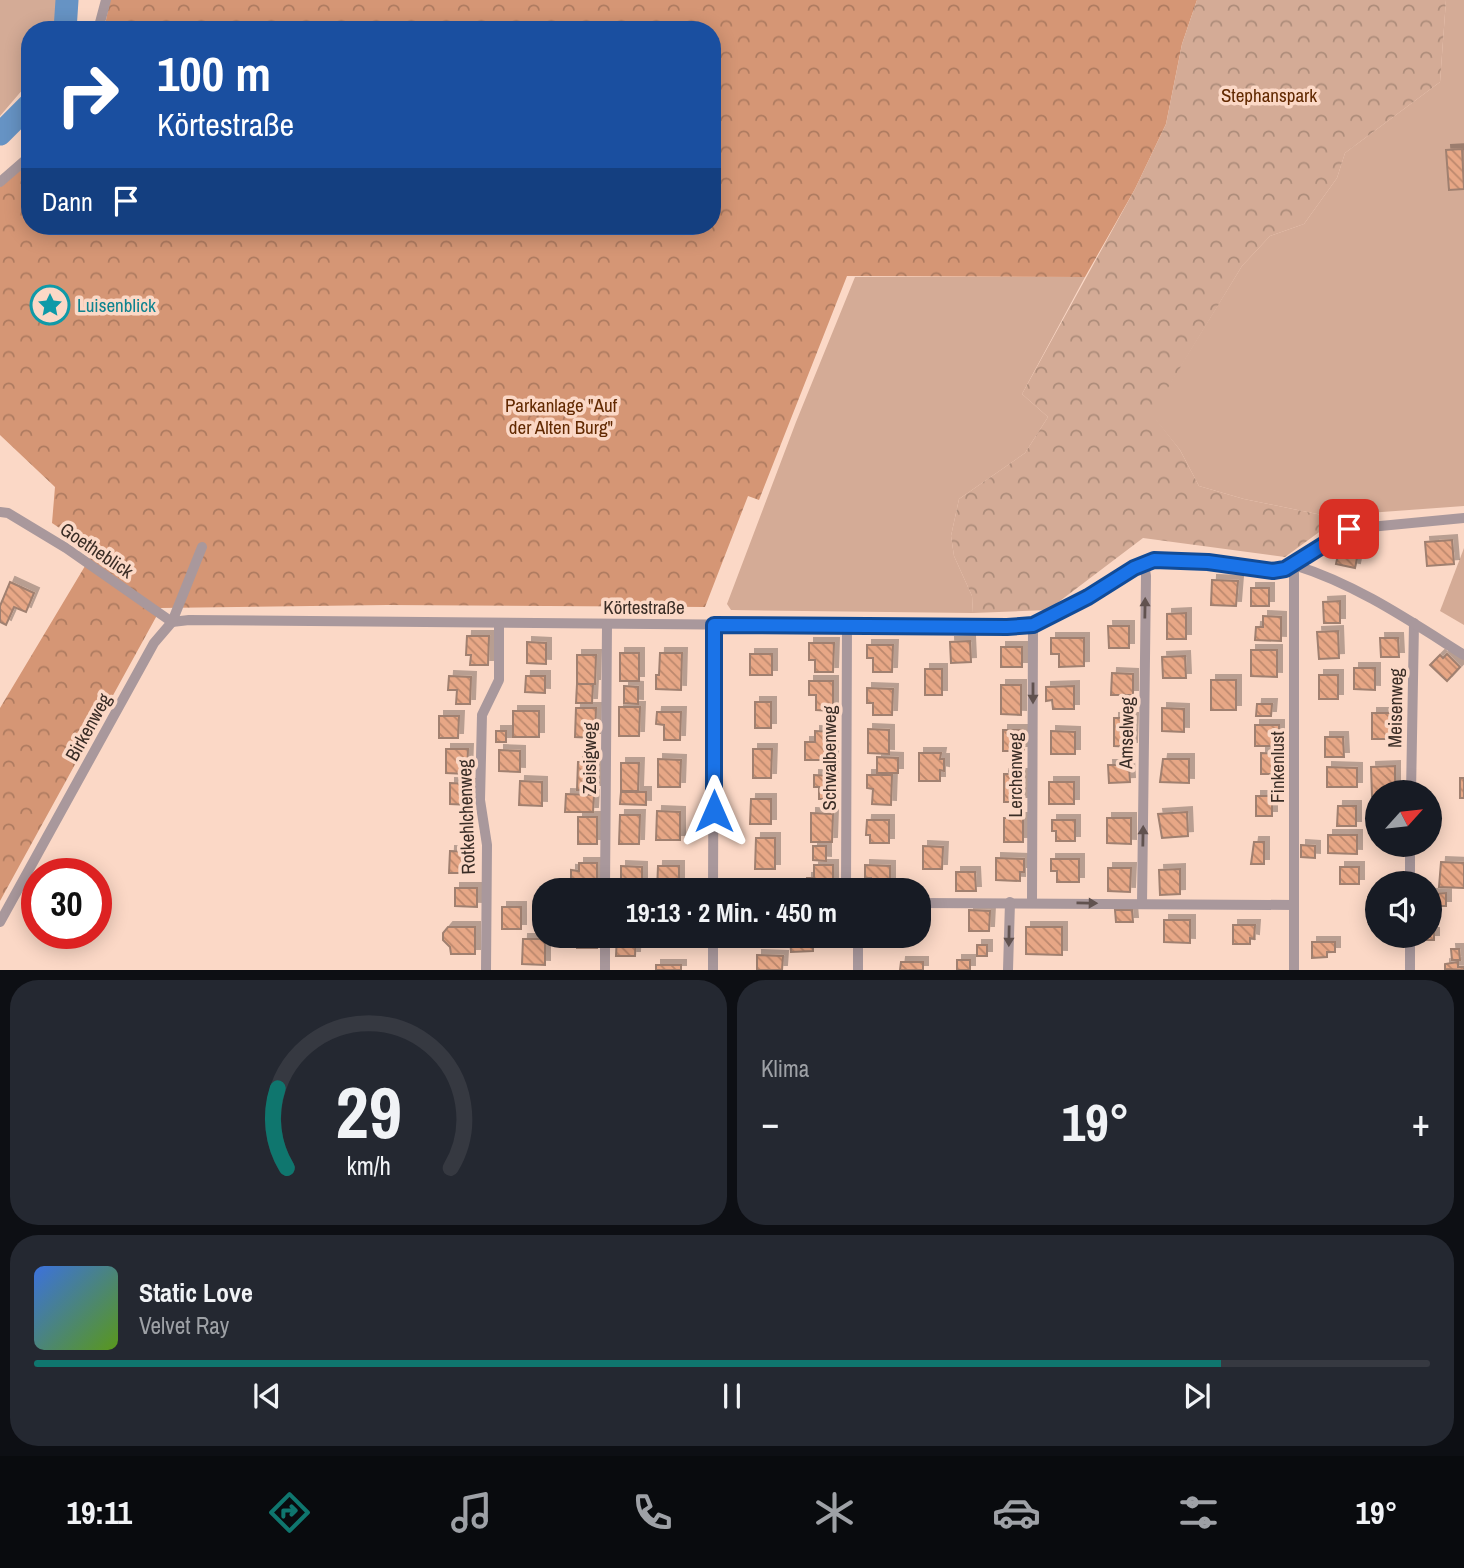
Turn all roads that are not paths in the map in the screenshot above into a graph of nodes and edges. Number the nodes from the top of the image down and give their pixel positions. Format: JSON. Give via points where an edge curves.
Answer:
{"nodes":[{"id":1,"x":106,"y":0,"type":"edge"},
{"id":2,"x":100,"y":21,"type":"edge"},
{"id":3,"x":21,"y":164,"type":"edge"},
{"id":4,"x":0,"y":182,"type":"edge"},
{"id":5,"x":0,"y":512,"type":"edge"},
{"id":6,"x":1464,"y":518,"type":"edge"},
{"id":7,"x":202,"y":547,"type":"dead end"},
{"id":8,"x":1144,"y":563,"type":"junction"},
{"id":9,"x":1294,"y":565,"type":"junction"},
{"id":10,"x":172,"y":622,"type":"junction"},
{"id":11,"x":1414,"y":623,"type":"junction"},
{"id":12,"x":499,"y":624,"type":"junction"},
{"id":13,"x":607,"y":625,"type":"junction"},
{"id":14,"x":714,"y":625,"type":"junction"},
{"id":15,"x":1033,"y":625,"type":"junction"},
{"id":16,"x":847,"y":626,"type":"junction"},
{"id":17,"x":1464,"y":655,"type":"edge"},
{"id":18,"x":1411,"y":780,"type":"edge"},
{"id":19,"x":605,"y":878,"type":"edge"},
{"id":20,"x":713,"y":878,"type":"edge"},
{"id":21,"x":846,"y":878,"type":"edge"},
{"id":22,"x":1010,"y":902,"type":"junction"},
{"id":23,"x":1032,"y":902,"type":"junction"},
{"id":24,"x":931,"y":903,"type":"edge"},
{"id":25,"x":1142,"y":904,"type":"junction"},
{"id":26,"x":1294,"y":905,"type":"junction"},
{"id":27,"x":0,"y":922,"type":"edge"},
{"id":28,"x":605,"y":948,"type":"edge"},
{"id":29,"x":713,"y":948,"type":"edge"},
{"id":30,"x":858,"y":948,"type":"edge"},
{"id":31,"x":1410,"y":948,"type":"edge"},
{"id":32,"x":486,"y":970,"type":"edge"},
{"id":33,"x":605,"y":970,"type":"edge"},
{"id":34,"x":713,"y":970,"type":"edge"},
{"id":35,"x":858,"y":970,"type":"edge"},
{"id":36,"x":1008,"y":970,"type":"edge"},
{"id":37,"x":1294,"y":970,"type":"edge"},
{"id":38,"x":1410,"y":970,"type":"edge"}],
"edges":[{"from":1,"to":2,"type":"street"},
{"from":3,"to":4,"type":"street"},
{"from":5,"to":10,"type":"street","name":"Goetheblick","via":[[66,548]]},
{"from":6,"to":9,"type":"street","name":"Körtestraße","via":[[1349,529]]},
{"from":7,"to":10,"type":"street","name":"Birkenweg"},
{"from":8,"to":9,"type":"street","name":"Körtestraße","via":[[1208,562],[1273,571]]},
{"from":8,"to":15,"type":"street","name":"Körtestraße"},
{"from":25,"to":8,"type":"street","name":"Amselweg","one_way":true},
{"from":9,"to":11,"type":"street","via":[[1367,595]]},
{"from":9,"to":26,"type":"street","name":"Finkenlust"},
{"from":10,"to":12,"type":"street","name":"Körtestraße"},
{"from":10,"to":27,"type":"street","name":"Birkenweg","via":[[154,643]]},
{"from":11,"to":17,"type":"street"},
{"from":11,"to":18,"type":"street","name":"Meisenweg"},
{"from":12,"to":13,"type":"street","name":"Körtestraße"},
{"from":12,"to":32,"type":"street","name":"Rotkehlchenweg","via":[[499,680],[482,715]]},
{"from":13,"to":14,"type":"street","name":"Körtestraße"},
{"from":13,"to":19,"type":"street","name":"Zeisigweg"},
{"from":14,"to":16,"type":"street","name":"Körtestraße"},
{"from":14,"to":20,"type":"street"},
{"from":15,"to":16,"type":"street","name":"Körtestraße"},
{"from":15,"to":23,"type":"street","name":"Lerchenweg","one_way":true},
{"from":16,"to":21,"type":"street","name":"Schwalbenweg"},
{"from":22,"to":23,"type":"street"},
{"from":22,"to":24,"type":"street"},
{"from":22,"to":36,"type":"street","one_way":true},
{"from":23,"to":25,"type":"street","one_way":true},
{"from":25,"to":26,"type":"street"},
{"from":26,"to":37,"type":"street","name":"Finkenlust"},
{"from":28,"to":33,"type":"street"},
{"from":29,"to":34,"type":"street"},
{"from":30,"to":35,"type":"street"},
{"from":31,"to":38,"type":"street"}]}
